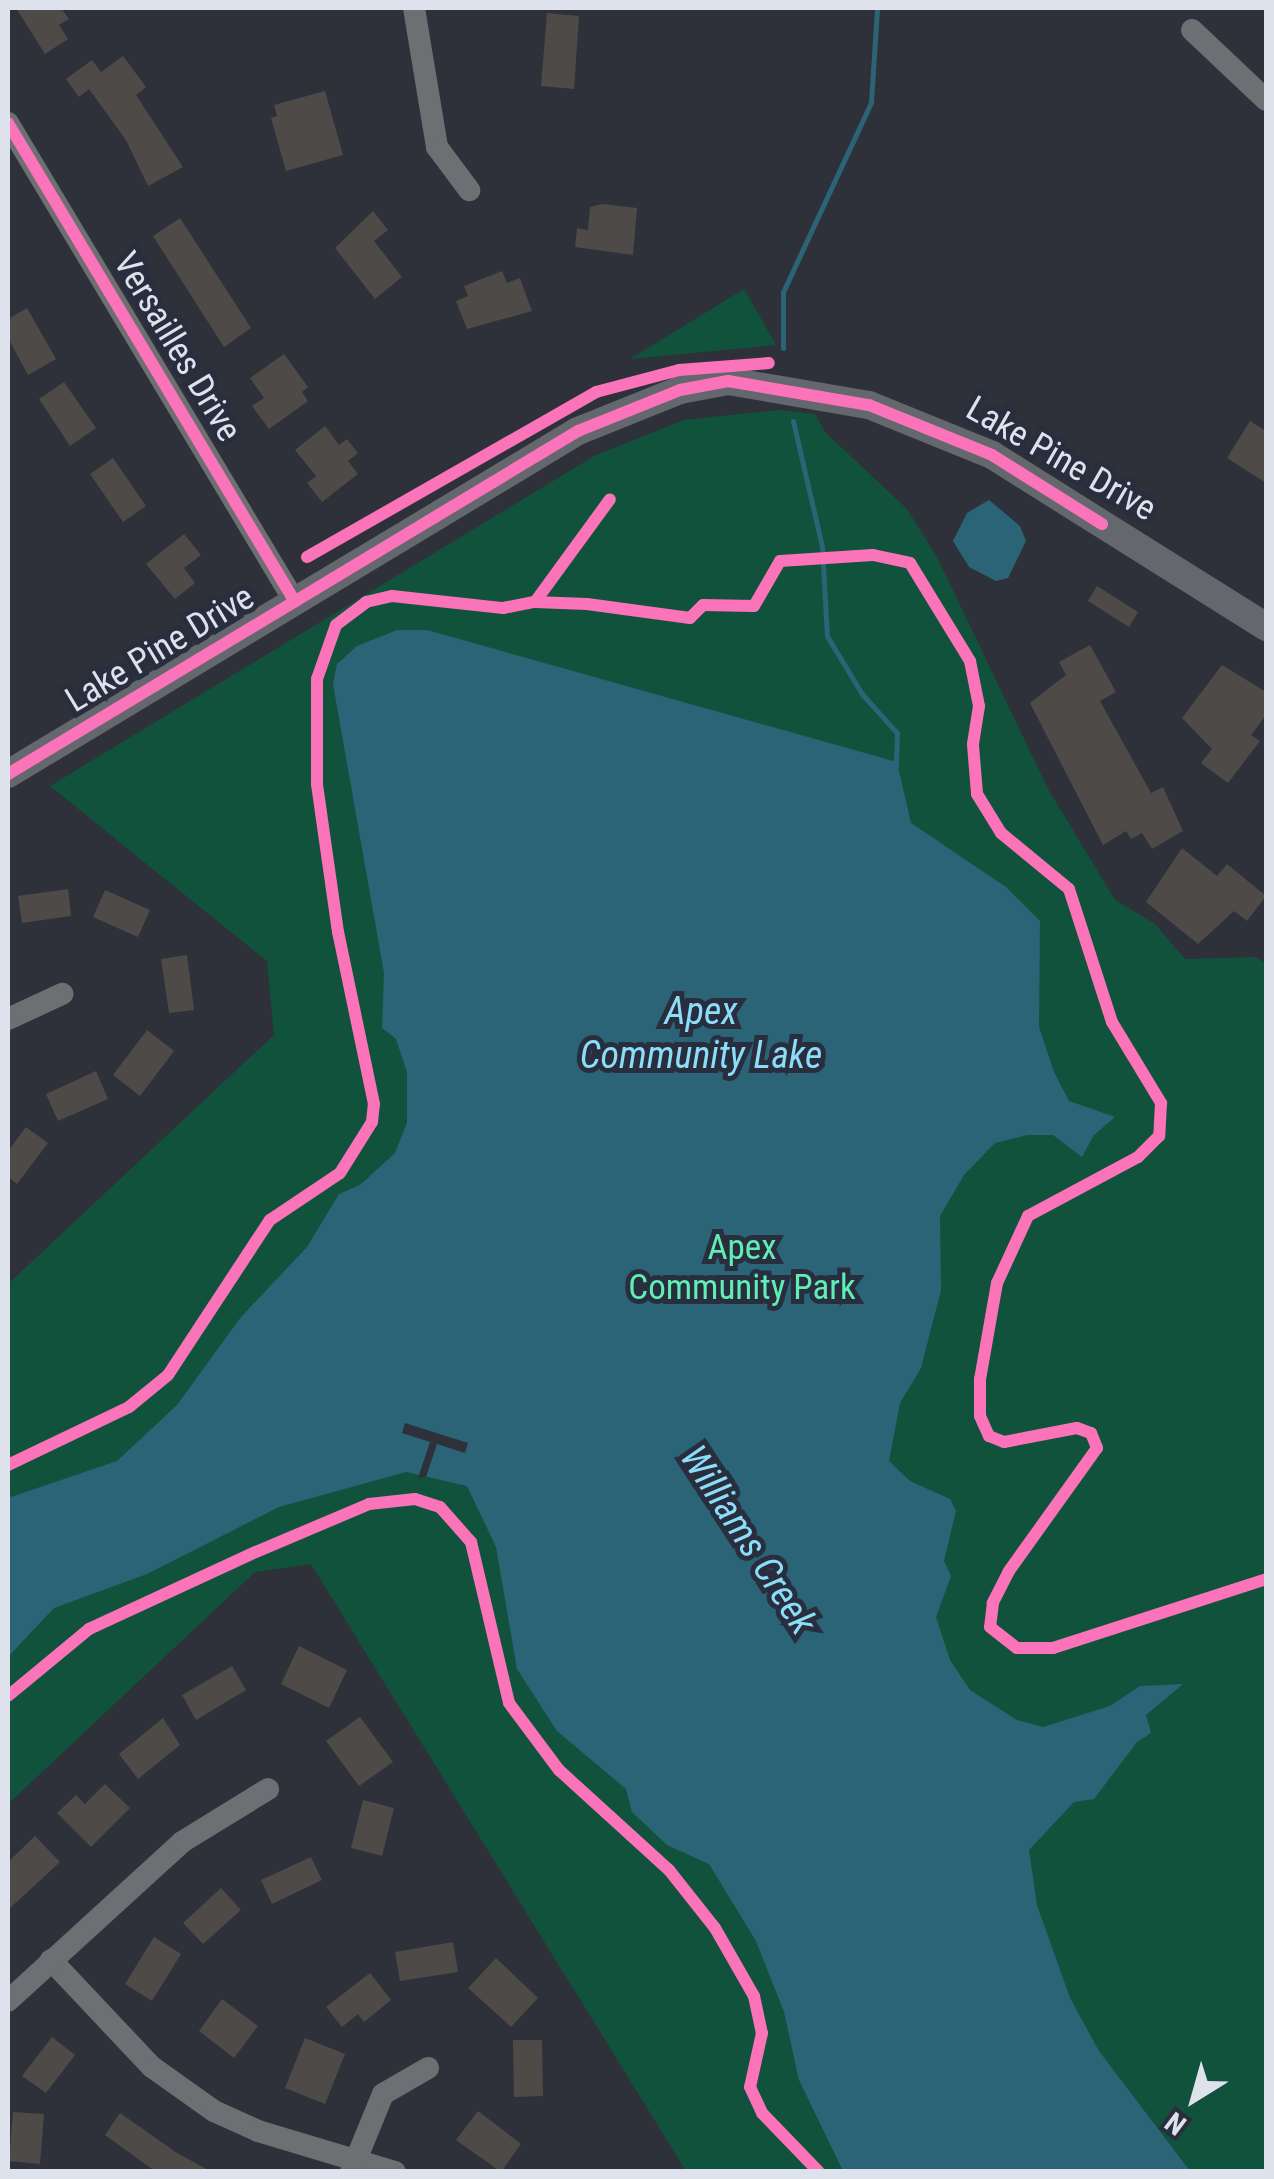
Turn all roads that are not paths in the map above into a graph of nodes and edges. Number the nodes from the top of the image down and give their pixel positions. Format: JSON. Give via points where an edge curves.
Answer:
{"nodes":[{"id":1,"x":414,"y":8,"type":"edge"},
{"id":2,"x":1192,"y":30,"type":"dead end"},
{"id":3,"x":1266,"y":100,"type":"edge"},
{"id":4,"x":9,"y":131,"type":"edge"},
{"id":5,"x":469,"y":190,"type":"dead end"},
{"id":6,"x":295,"y":602,"type":"junction"},
{"id":7,"x":1266,"y":627,"type":"edge"},
{"id":8,"x":8,"y":774,"type":"edge"},
{"id":9,"x":62,"y":994,"type":"dead end"},
{"id":10,"x":8,"y":1019,"type":"edge"},
{"id":11,"x":268,"y":1789,"type":"dead end"},
{"id":12,"x":51,"y":1960,"type":"junction"},
{"id":13,"x":8,"y":2001,"type":"edge"},
{"id":14,"x":428,"y":2068,"type":"dead end"},
{"id":15,"x":352,"y":2165,"type":"edge"},
{"id":16,"x":394,"y":2172,"type":"edge"}],
"edges":[{"from":1,"to":5,"type":"street","via":[[437,147]]},
{"from":2,"to":3,"type":"street"},
{"from":4,"to":6,"type":"street","name":"Versailles Drive"},
{"from":6,"to":7,"type":"main road","name":"Lake Pine Drive","via":[[578,432],[680,390],[728,381],[869,405],[978,448]]},
{"from":6,"to":8,"type":"main road","name":"Lake Pine Drive"},
{"from":9,"to":10,"type":"street"},
{"from":11,"to":12,"type":"street","via":[[182,1842]]},
{"from":12,"to":13,"type":"street"},
{"from":12,"to":15,"type":"street","via":[[131,2047],[192,2097],[258,2132]]},
{"from":14,"to":15,"type":"street","via":[[383,2094]]},
{"from":15,"to":16,"type":"street"}]}
